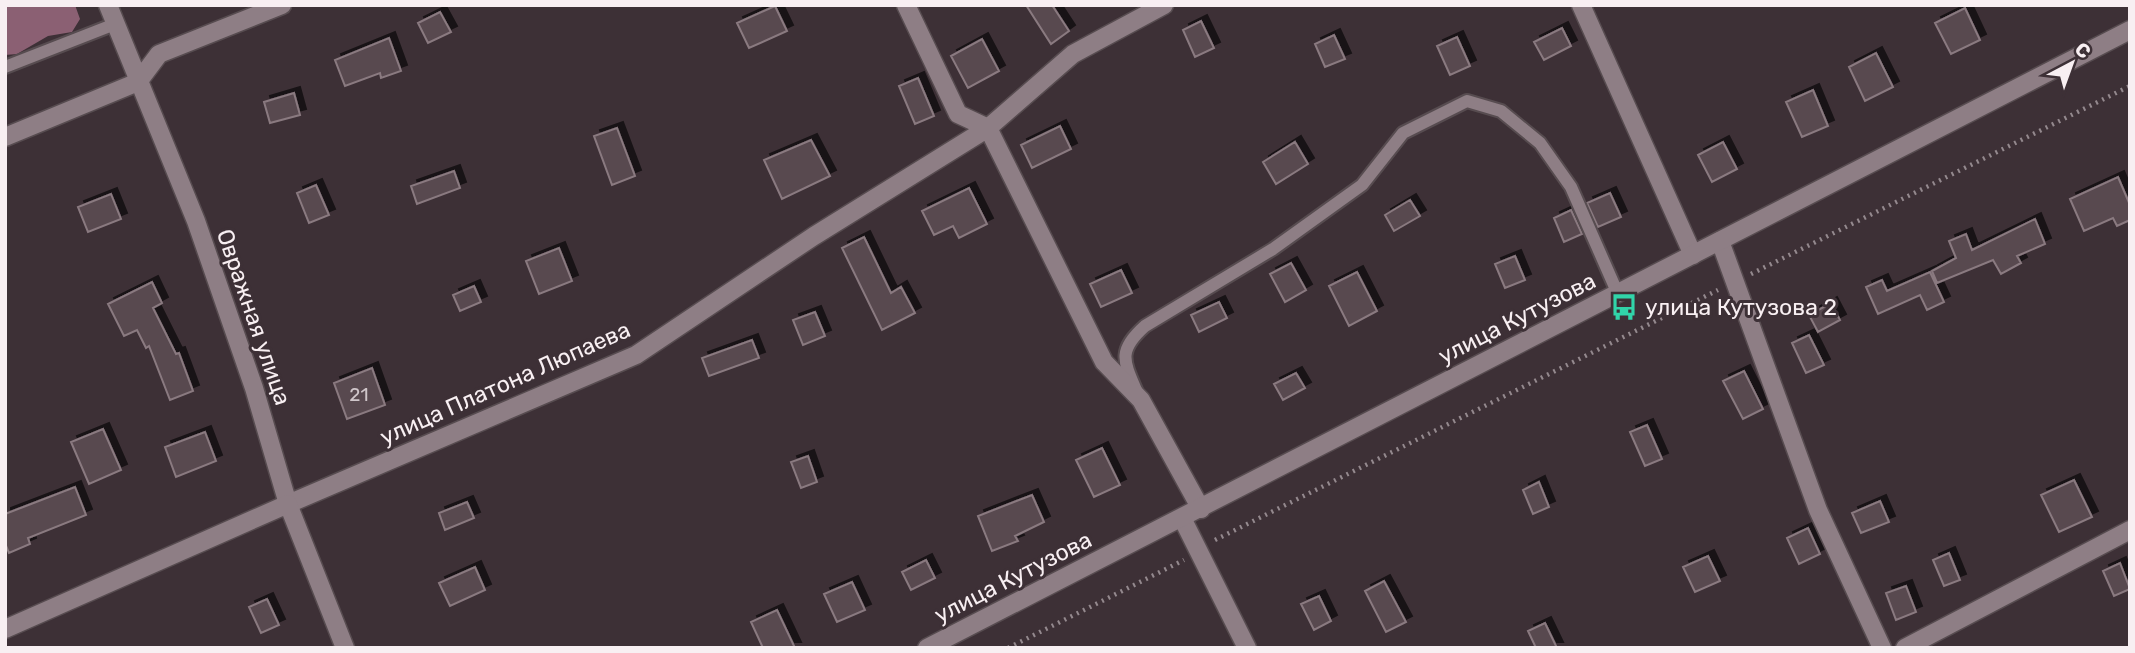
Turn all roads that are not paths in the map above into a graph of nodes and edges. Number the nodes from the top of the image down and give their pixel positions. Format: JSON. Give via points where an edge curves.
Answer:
{"nodes":[{"id":1,"x":108,"y":5,"type":"edge"},
{"id":2,"x":282,"y":5,"type":"edge"},
{"id":3,"x":906,"y":5,"type":"edge"},
{"id":4,"x":1164,"y":5,"type":"edge"},
{"id":5,"x":1581,"y":5,"type":"edge"},
{"id":6,"x":115,"y":24,"type":"junction"},
{"id":7,"x":2130,"y":30,"type":"edge"},
{"id":8,"x":5,"y":67,"type":"edge"},
{"id":9,"x":138,"y":82,"type":"junction"},
{"id":10,"x":988,"y":128,"type":"junction"},
{"id":11,"x":5,"y":137,"type":"edge"},
{"id":12,"x":1720,"y":241,"type":"junction"},
{"id":13,"x":1693,"y":255,"type":"junction"},
{"id":14,"x":1618,"y":294,"type":"junction"},
{"id":15,"x":1141,"y":400,"type":"junction"},
{"id":16,"x":288,"y":504,"type":"junction"},
{"id":17,"x":1201,"y":509,"type":"junction"},
{"id":18,"x":1182,"y":518,"type":"junction"},
{"id":19,"x":2130,"y":530,"type":"edge"},
{"id":20,"x":5,"y":629,"type":"edge"},
{"id":21,"x":345,"y":648,"type":"edge"},
{"id":22,"x":927,"y":648,"type":"edge"},
{"id":23,"x":1247,"y":648,"type":"edge"},
{"id":24,"x":1882,"y":648,"type":"edge"},
{"id":25,"x":1905,"y":648,"type":"edge"}],
"edges":[{"from":1,"to":6,"type":"street","name":"Овражная улица"},
{"from":2,"to":9,"type":"street","via":[[159,54]]},
{"from":3,"to":10,"type":"street","via":[[958,114]]},
{"from":4,"to":10,"type":"street","name":"улица Платона Люпаева","via":[[1073,54]]},
{"from":5,"to":13,"type":"street"},
{"from":6,"to":8,"type":"lane"},
{"from":6,"to":9,"type":"street","name":"Овражная улица"},
{"from":7,"to":12,"type":"street","name":"улица Кутузова"},
{"from":9,"to":11,"type":"street"},
{"from":9,"to":16,"type":"street","name":"Овражная улица","via":[[196,221],[254,388]]},
{"from":10,"to":15,"type":"street","via":[[1104,362]]},
{"from":10,"to":16,"type":"street","name":"улица Платона Люпаева","via":[[814,236],[636,355]]},
{"from":12,"to":13,"type":"street","name":"улица Кутузова"},
{"from":12,"to":24,"type":"street","via":[[1818,510]]},
{"from":13,"to":14,"type":"street","name":"улица Кутузова"},
{"from":14,"to":15,"type":"lane","via":[[1571,187],[1540,144],[1501,111],[1467,101],[1404,133],[1362,185],[1273,249],[1144,326],[1128,341],[1124,361]]},
{"from":14,"to":17,"type":"street","name":"улица Кутузова"},
{"from":15,"to":17,"type":"street"},
{"from":16,"to":20,"type":"street","name":"улица Платона Люпаева"},
{"from":16,"to":21,"type":"street","name":"Овражная улица"},
{"from":17,"to":18,"type":"street","name":"улица Кутузова"},
{"from":18,"to":22,"type":"street","name":"улица Кутузова"},
{"from":18,"to":23,"type":"street"},
{"from":19,"to":25,"type":"street"}]}
